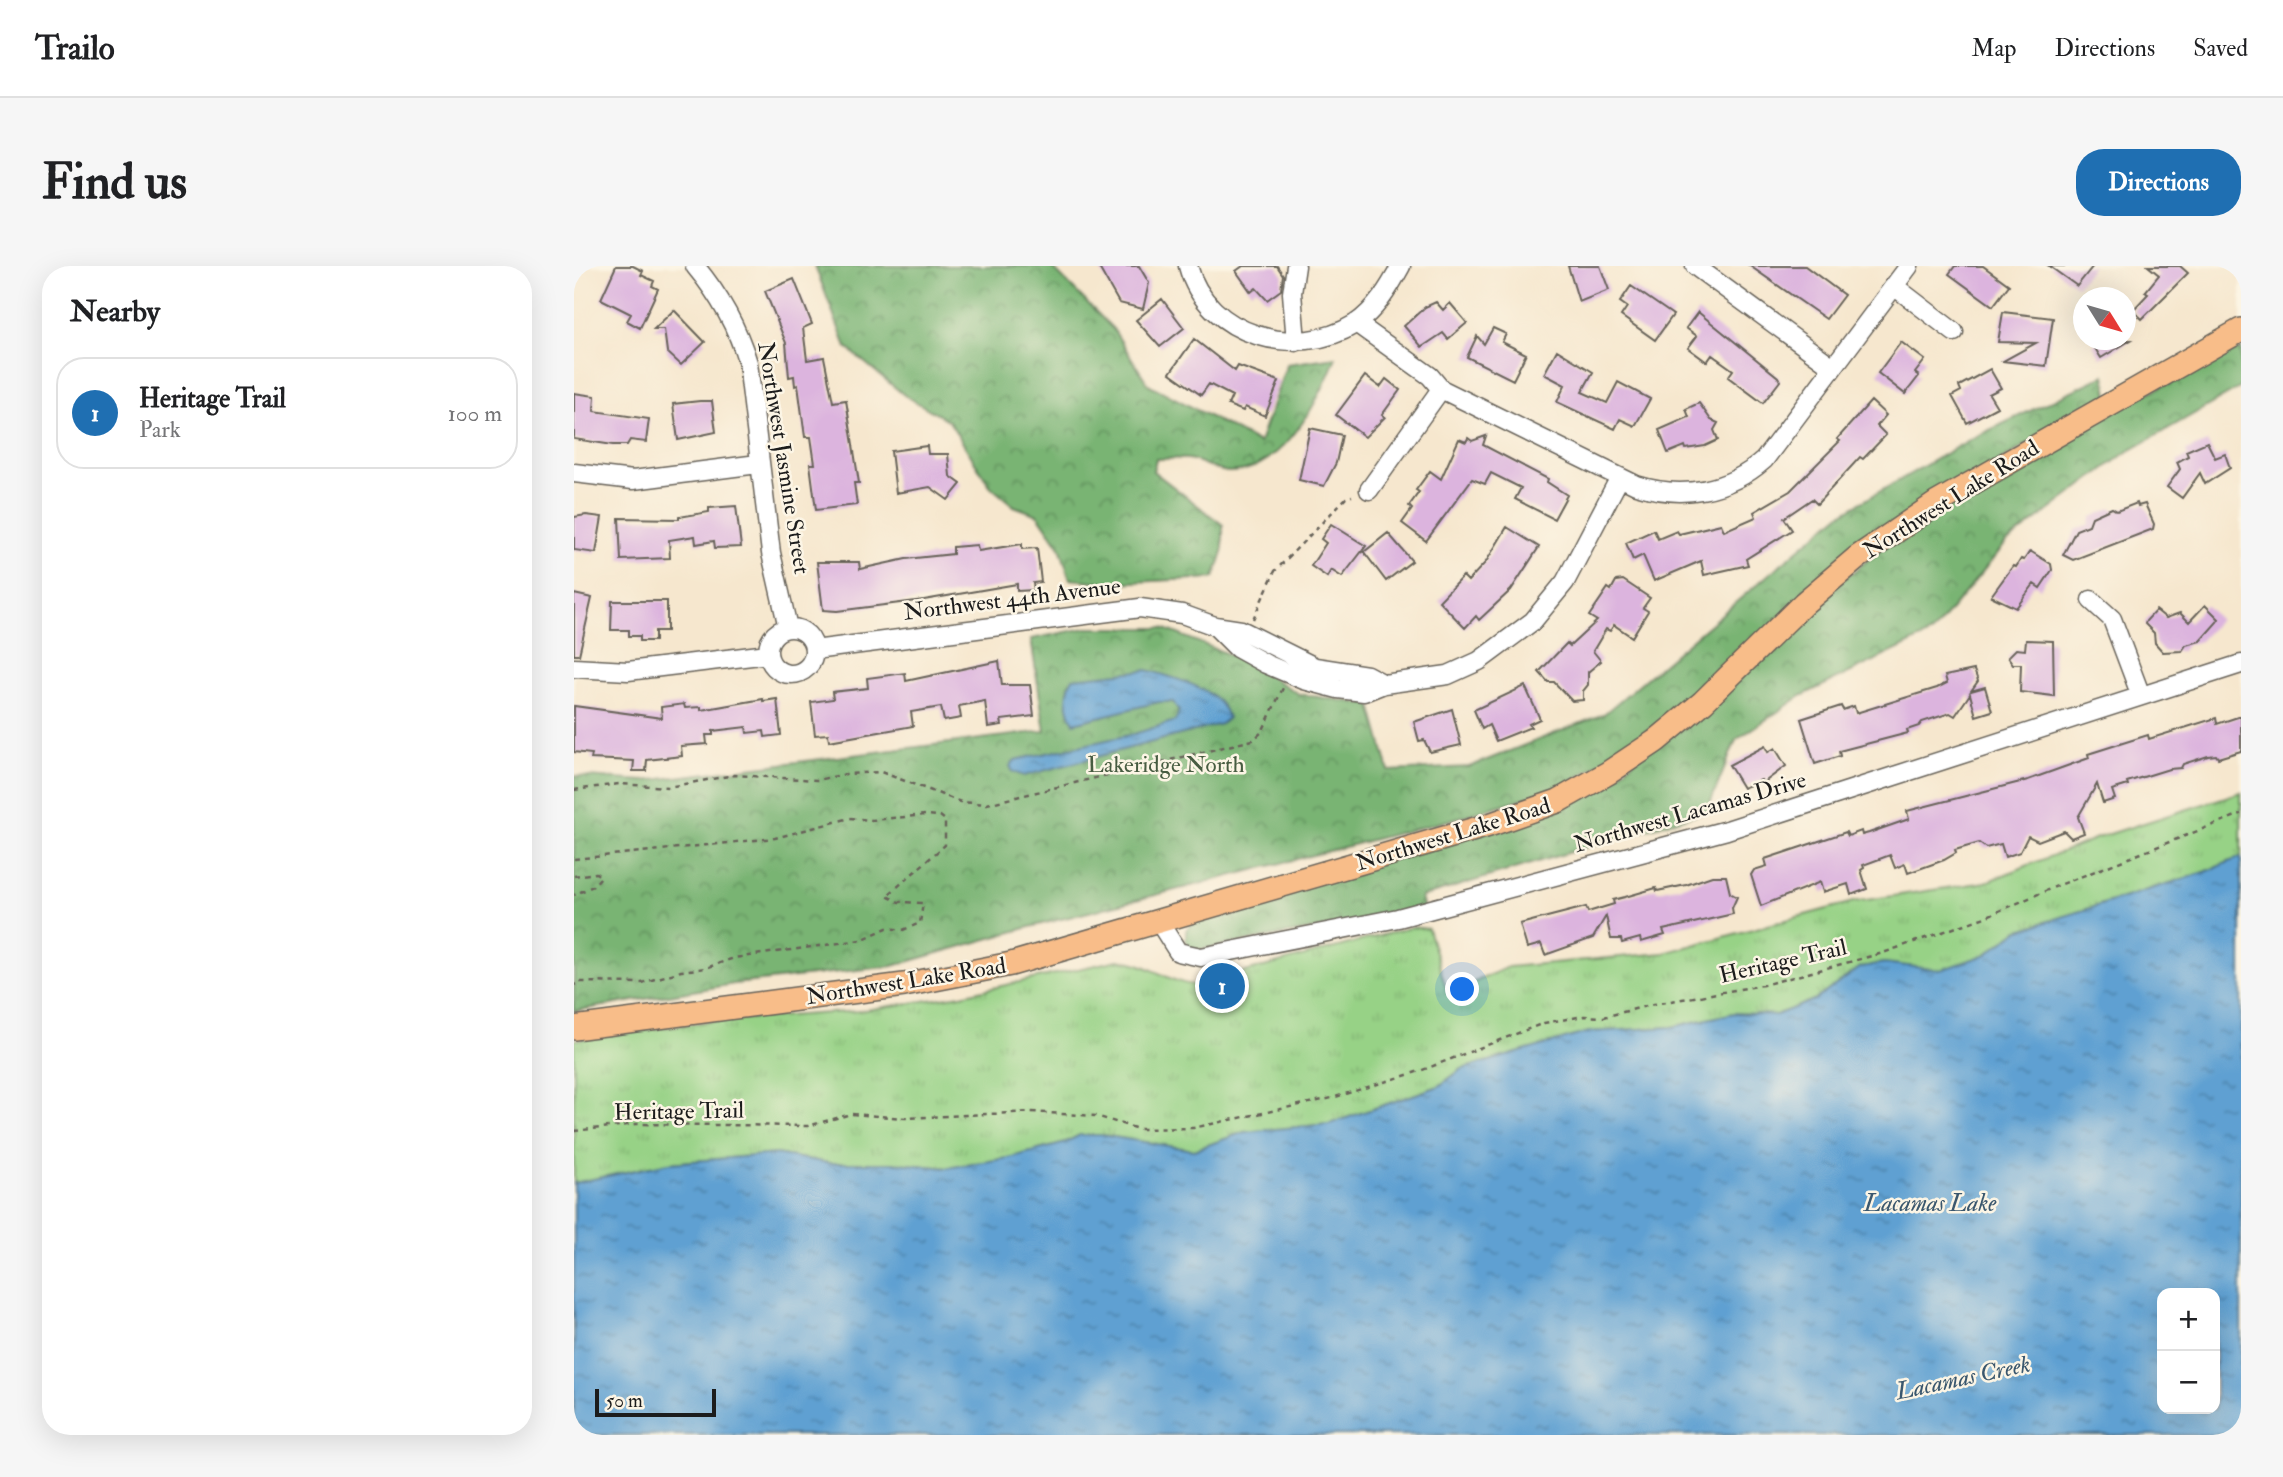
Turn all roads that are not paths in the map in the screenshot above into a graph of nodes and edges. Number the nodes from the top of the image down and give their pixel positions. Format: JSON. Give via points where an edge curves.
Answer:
{"nodes":[{"id":1,"x":695,"y":266,"type":"edge"},
{"id":2,"x":1188,"y":266,"type":"edge"},
{"id":3,"x":1296,"y":266,"type":"edge"},
{"id":4,"x":1401,"y":266,"type":"edge"},
{"id":5,"x":1695,"y":266,"type":"edge"},
{"id":6,"x":1909,"y":266,"type":"edge"},
{"id":7,"x":1895,"y":286,"type":"junction"},
{"id":8,"x":1356,"y":323,"type":"junction"},
{"id":9,"x":2241,"y":330,"type":"edge"},
{"id":10,"x":1954,"y":332,"type":"dead end"},
{"id":11,"x":1296,"y":342,"type":"junction"},
{"id":12,"x":1833,"y":367,"type":"junction"},
{"id":13,"x":1441,"y":388,"type":"junction"},
{"id":14,"x":758,"y":464,"type":"junction"},
{"id":15,"x":574,"y":473,"type":"edge"},
{"id":16,"x":1620,"y":477,"type":"junction"},
{"id":17,"x":1369,"y":490,"type":"road end"},
{"id":18,"x":2091,"y":600,"type":"dead end"},
{"id":19,"x":1215,"y":626,"type":"junction"},
{"id":20,"x":788,"y":628,"type":"junction"},
{"id":21,"x":814,"y":650,"type":"junction"},
{"id":22,"x":768,"y":654,"type":"junction"},
{"id":23,"x":2241,"y":664,"type":"edge"},
{"id":24,"x":574,"y":668,"type":"edge"},
{"id":25,"x":1384,"y":684,"type":"junction"},
{"id":26,"x":2141,"y":696,"type":"junction"},
{"id":27,"x":1159,"y":922,"type":"junction"},
{"id":28,"x":574,"y":1028,"type":"edge"}],
"edges":[{"from":1,"to":14,"type":"street","name":"Northwest Jasmine Street","via":[[740,334],[748,363]]},
{"from":2,"to":11,"type":"street","via":[[1204,297],[1234,326]]},
{"from":3,"to":11,"type":"street","via":[[1292,293]]},
{"from":4,"to":8,"type":"street","via":[[1385,293]]},
{"from":5,"to":12,"type":"street"},
{"from":6,"to":7,"type":"street"},
{"from":7,"to":10,"type":"street"},
{"from":7,"to":12,"type":"street"},
{"from":8,"to":11,"type":"street","via":[[1334,335]]},
{"from":8,"to":13,"type":"street"},
{"from":9,"to":27,"type":"main road","name":"Northwest Lake Road","via":[[1937,503],[1858,556],[1656,741],[1568,796],[1489,825]]},
{"from":12,"to":16,"type":"street","via":[[1764,460],[1745,475],[1713,488],[1683,493],[1656,491]]},
{"from":13,"to":16,"type":"street"},
{"from":13,"to":17,"type":"street"},
{"from":14,"to":15,"type":"street","via":[[633,480]]},
{"from":14,"to":20,"type":"street","name":"Northwest Jasmine Street"},
{"from":16,"to":25,"type":"street","name":"Northwest 44th Avenue","via":[[1565,582],[1533,621],[1479,661],[1448,675]]},
{"from":18,"to":26,"type":"street","via":[[2112,620]]},
{"from":19,"to":21,"type":"street","name":"Northwest 44th Avenue","via":[[1182,614],[1129,609]]},
{"from":19,"to":25,"type":"street","name":"Northwest 44th Avenue","via":[[1241,630],[1315,667],[1367,675]]},
{"from":19,"to":25,"type":"street","name":"Northwest 44th Avenue","via":[[1237,648],[1289,674],[1364,692]]},
{"from":20,"to":21,"type":"street","via":[[807,635]]},
{"from":20,"to":22,"type":"street","via":[[772,637]]},
{"from":21,"to":22,"type":"street","via":[[809,667],[793,675],[776,670]]},
{"from":22,"to":24,"type":"street","via":[[628,671]]},
{"from":23,"to":26,"type":"street","name":"Northwest Lacamas Drive"},
{"from":26,"to":27,"type":"street","name":"Northwest Lacamas Drive","via":[[1727,830],[1398,918],[1201,957],[1178,952]]},
{"from":27,"to":28,"type":"main road","name":"Northwest Lake Road","via":[[1011,964],[904,985]]}]}
